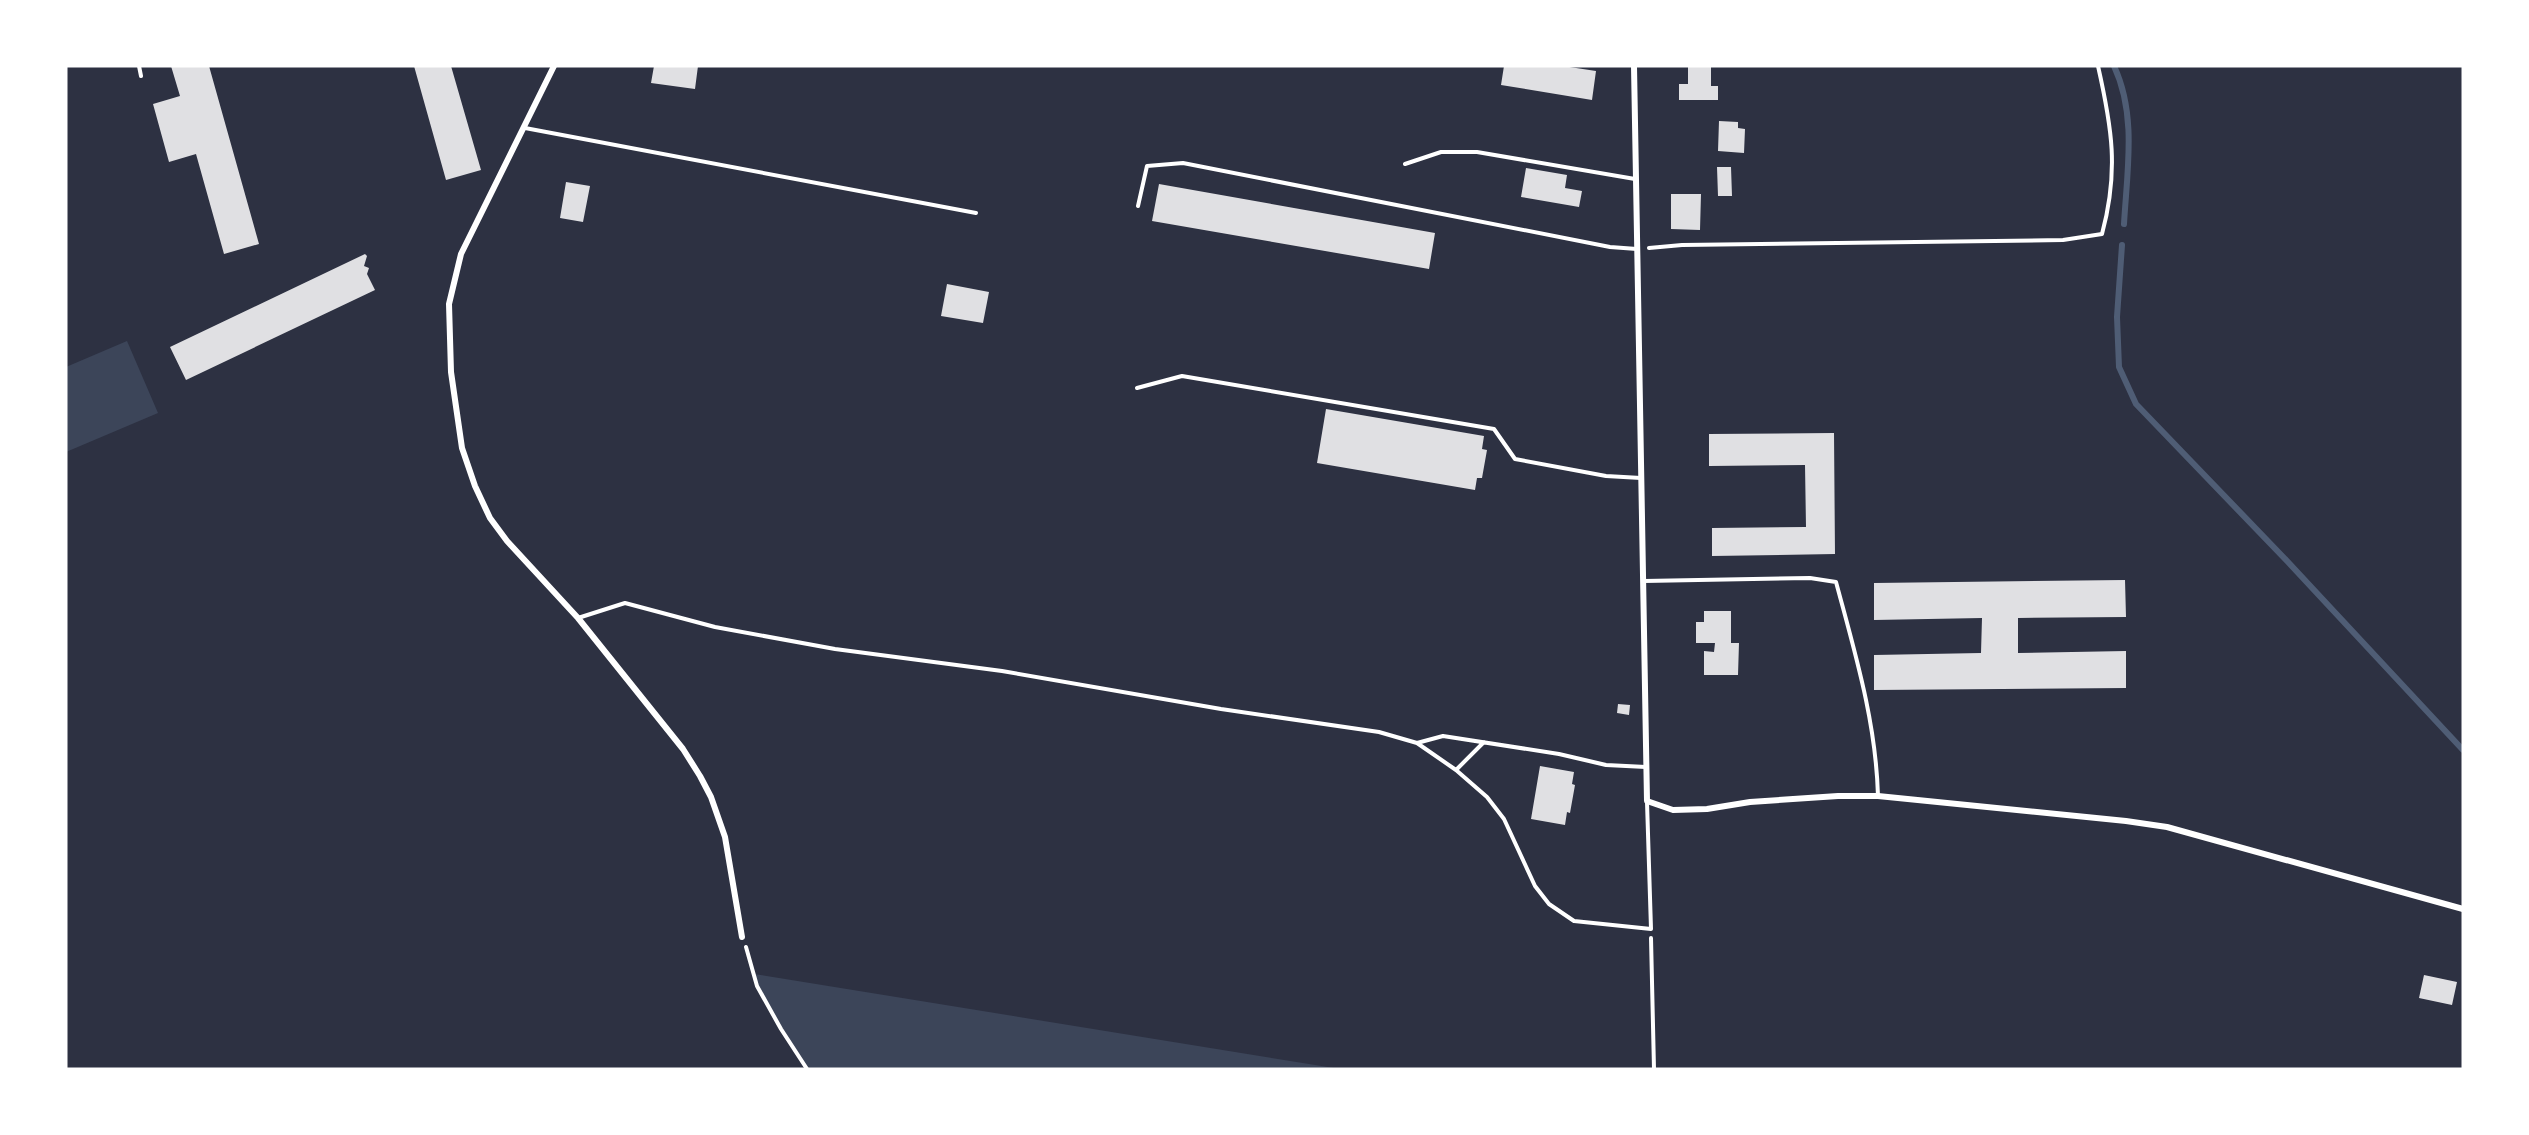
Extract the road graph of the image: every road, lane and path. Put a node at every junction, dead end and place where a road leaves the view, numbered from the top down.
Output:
1 (139, 66) edge
2 (554, 66) edge
3 (1634, 66) edge
4 (2098, 66) edge
5 (141, 76) dead end
6 (525, 128) junction
7 (1405, 164) dead end
8 (1635, 179) junction
9 (1137, 206) dead end
10 (976, 213) dead end
11 (1637, 249) junction
12 (1137, 388) dead end
13 (1642, 478) junction
14 (1644, 581) junction
15 (578, 618) junction
16 (1485, 741) junction
17 (1417, 743) junction
18 (1647, 767) junction
19 (1456, 770) junction
20 (1878, 796) junction
21 (1647, 801) junction
22 (2463, 909) edge
23 (1651, 929) junction
24 (742, 937) joint
25 (807, 1069) edge
26 (1654, 1069) edge

1 - 5 lane
2 - 6 street
3 - 8 street
4 - 11 path
6 - 10 lane
6 - 15 street
7 - 8 lane
8 - 11 street
9 - 11 lane
11 - 13 street
12 - 13 lane
13 - 14 street
14 - 18 street
14 - 20 lane
15 - 17 lane
15 - 24 street
16 - 17 lane
16 - 18 lane
16 - 19 lane
17 - 19 lane
18 - 21 street
19 - 23 lane
20 - 21 street
20 - 22 street
21 - 23 lane
23 - 26 path
24 - 25 path

